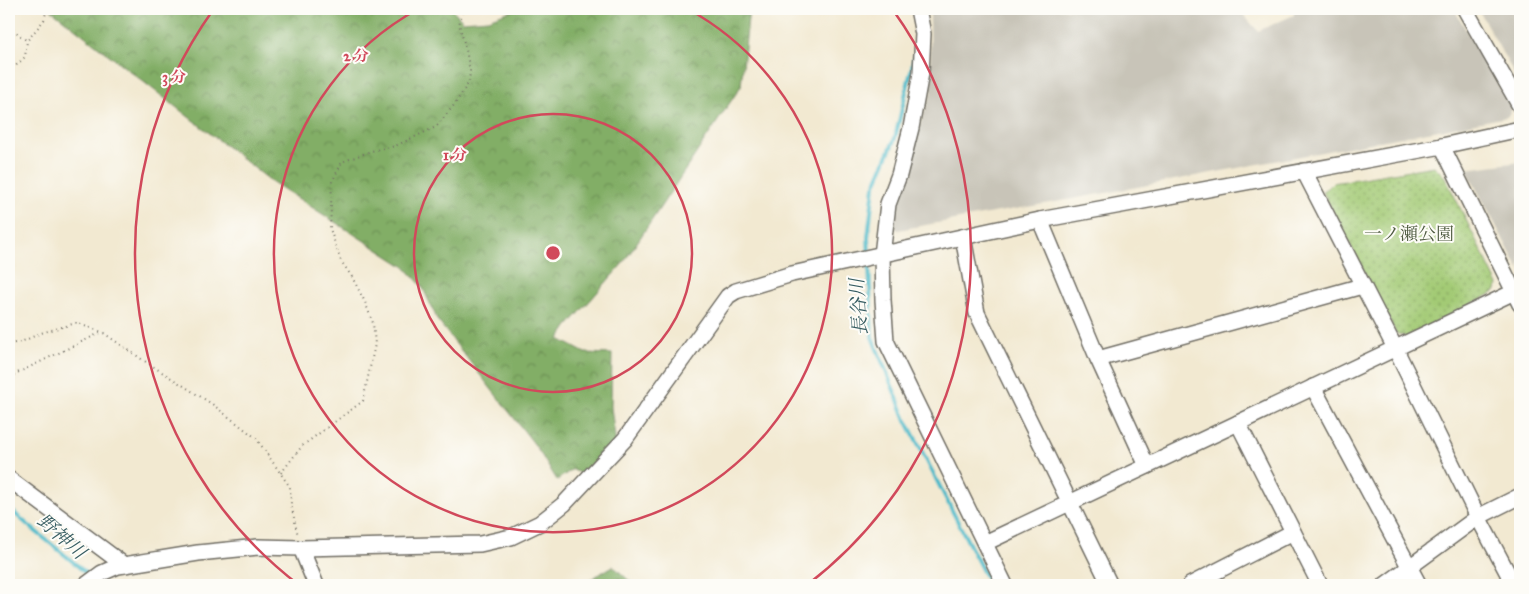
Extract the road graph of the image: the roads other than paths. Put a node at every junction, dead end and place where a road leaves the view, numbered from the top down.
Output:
1 (918, 9) edge
2 (1465, 9) edge
3 (1520, 106) edge
4 (1520, 129) edge
5 (1442, 146) junction
6 (1304, 171) junction
7 (1040, 220) junction
8 (964, 237) junction
9 (882, 255) junction
10 (1362, 286) junction
11 (1517, 298) edge
12 (1395, 348) junction
13 (1098, 359) junction
14 (1313, 387) junction
15 (1238, 423) junction
16 (1147, 466) junction
17 (9, 479) edge
18 (1520, 496) edge
19 (1069, 503) junction
20 (1478, 517) junction
21 (1293, 532) junction
22 (985, 543) junction
23 (301, 548) junction
24 (124, 565) junction
25 (1409, 568) junction
26 (86, 585) edge
27 (316, 585) edge
28 (1005, 585) edge
29 (1110, 585) edge
30 (1190, 585) edge
31 (1320, 585) edge
32 (1385, 585) edge
33 (1419, 585) edge
34 (1514, 585) edge

1 - 9 street
2 - 3 street
4 - 5 street
5 - 6 street
5 - 11 street
6 - 7 street
6 - 10 street
7 - 8 street
7 - 13 street
8 - 9 street
8 - 19 street
9 - 22 street
9 - 23 street
10 - 12 street
10 - 13 street
11 - 12 street
12 - 14 street
12 - 20 street
13 - 16 street
14 - 15 street
14 - 25 street
15 - 16 street
15 - 21 street
16 - 19 street
17 - 24 street
18 - 20 street
19 - 22 street
19 - 29 street
20 - 25 street
20 - 34 street
21 - 30 street
21 - 31 street
22 - 28 street
23 - 24 street
23 - 27 street
24 - 26 street
25 - 32 street
25 - 33 street

